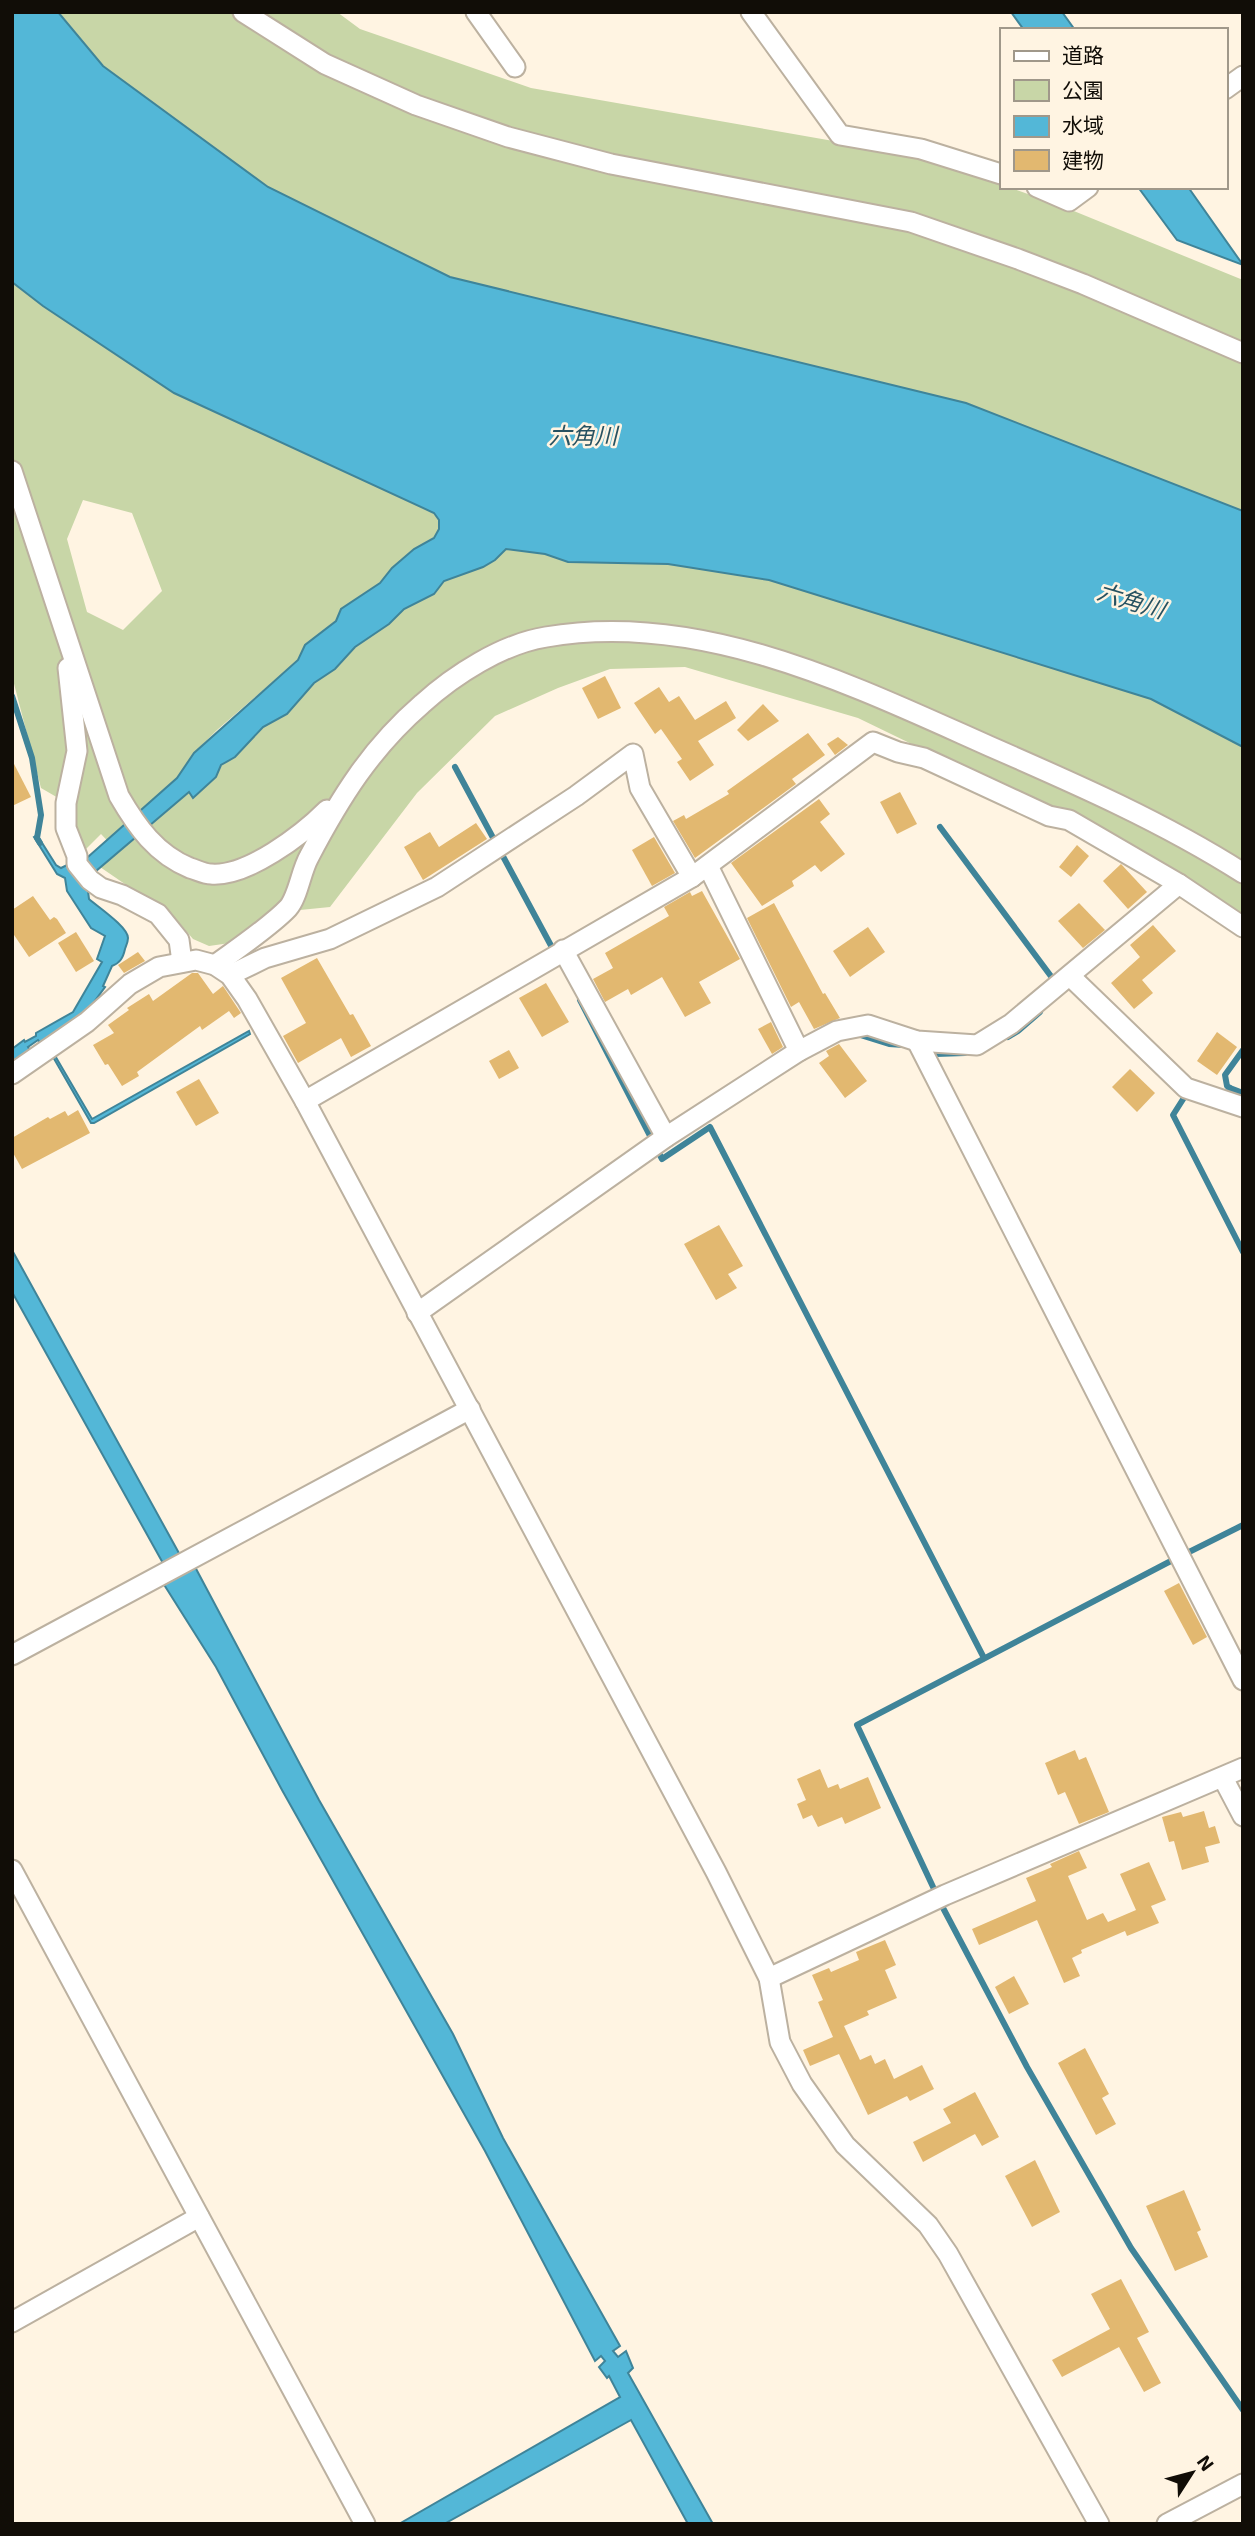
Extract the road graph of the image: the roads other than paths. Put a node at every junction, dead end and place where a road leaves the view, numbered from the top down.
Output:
1 (243, 12) edge
2 (476, 12) edge
3 (751, 12) edge
4 (515, 67) dead end
5 (1243, 76) edge
6 (1227, 88) edge
7 (1000, 174) edge
8 (1042, 189) edge
9 (1085, 189) edge
10 (1243, 353) edge
11 (12, 471) edge
12 (64, 632) junction
13 (341, 798) junction
14 (700, 872) junction
15 (1243, 873) edge
16 (1180, 884) junction
17 (1243, 927) edge
18 (558, 953) junction
19 (182, 962) junction
20 (223, 970) junction
21 (1060, 982) junction
22 (920, 1048) junction
23 (799, 1051) junction
24 (12, 1074) edge
25 (305, 1101) junction
26 (1232, 1103) edge
27 (659, 1142) junction
28 (417, 1313) junction
29 (470, 1409) junction
30 (12, 1655) edge
31 (1243, 1679) edge
32 (1243, 1768) edge
33 (1223, 1778) junction
34 (1243, 1816) edge
35 (12, 1870) edge
36 (769, 1978) junction
37 (200, 2217) junction
38 (12, 2322) edge
39 (1243, 2484) edge
40 (365, 2524) edge
41 (1099, 2524) edge
42 (1167, 2524) edge

1 - 10 street
2 - 4 street
3 - 7 street
5 - 6 street
8 - 9 street
11 - 12 street
12 - 13 street
12 - 19 street
13 - 15 street
13 - 20 street
14 - 16 street
14 - 18 street
14 - 20 street
14 - 23 street
16 - 17 street
16 - 21 street
18 - 25 street
18 - 27 street
19 - 20 street
19 - 24 street
20 - 25 street
21 - 22 street
21 - 26 street
22 - 23 street
22 - 31 street
23 - 27 street
25 - 28 street
27 - 28 street
28 - 29 street
29 - 30 street
29 - 36 street
32 - 33 street
33 - 34 street
33 - 36 street
35 - 37 street
36 - 41 street
37 - 38 street
37 - 40 street
39 - 42 street

